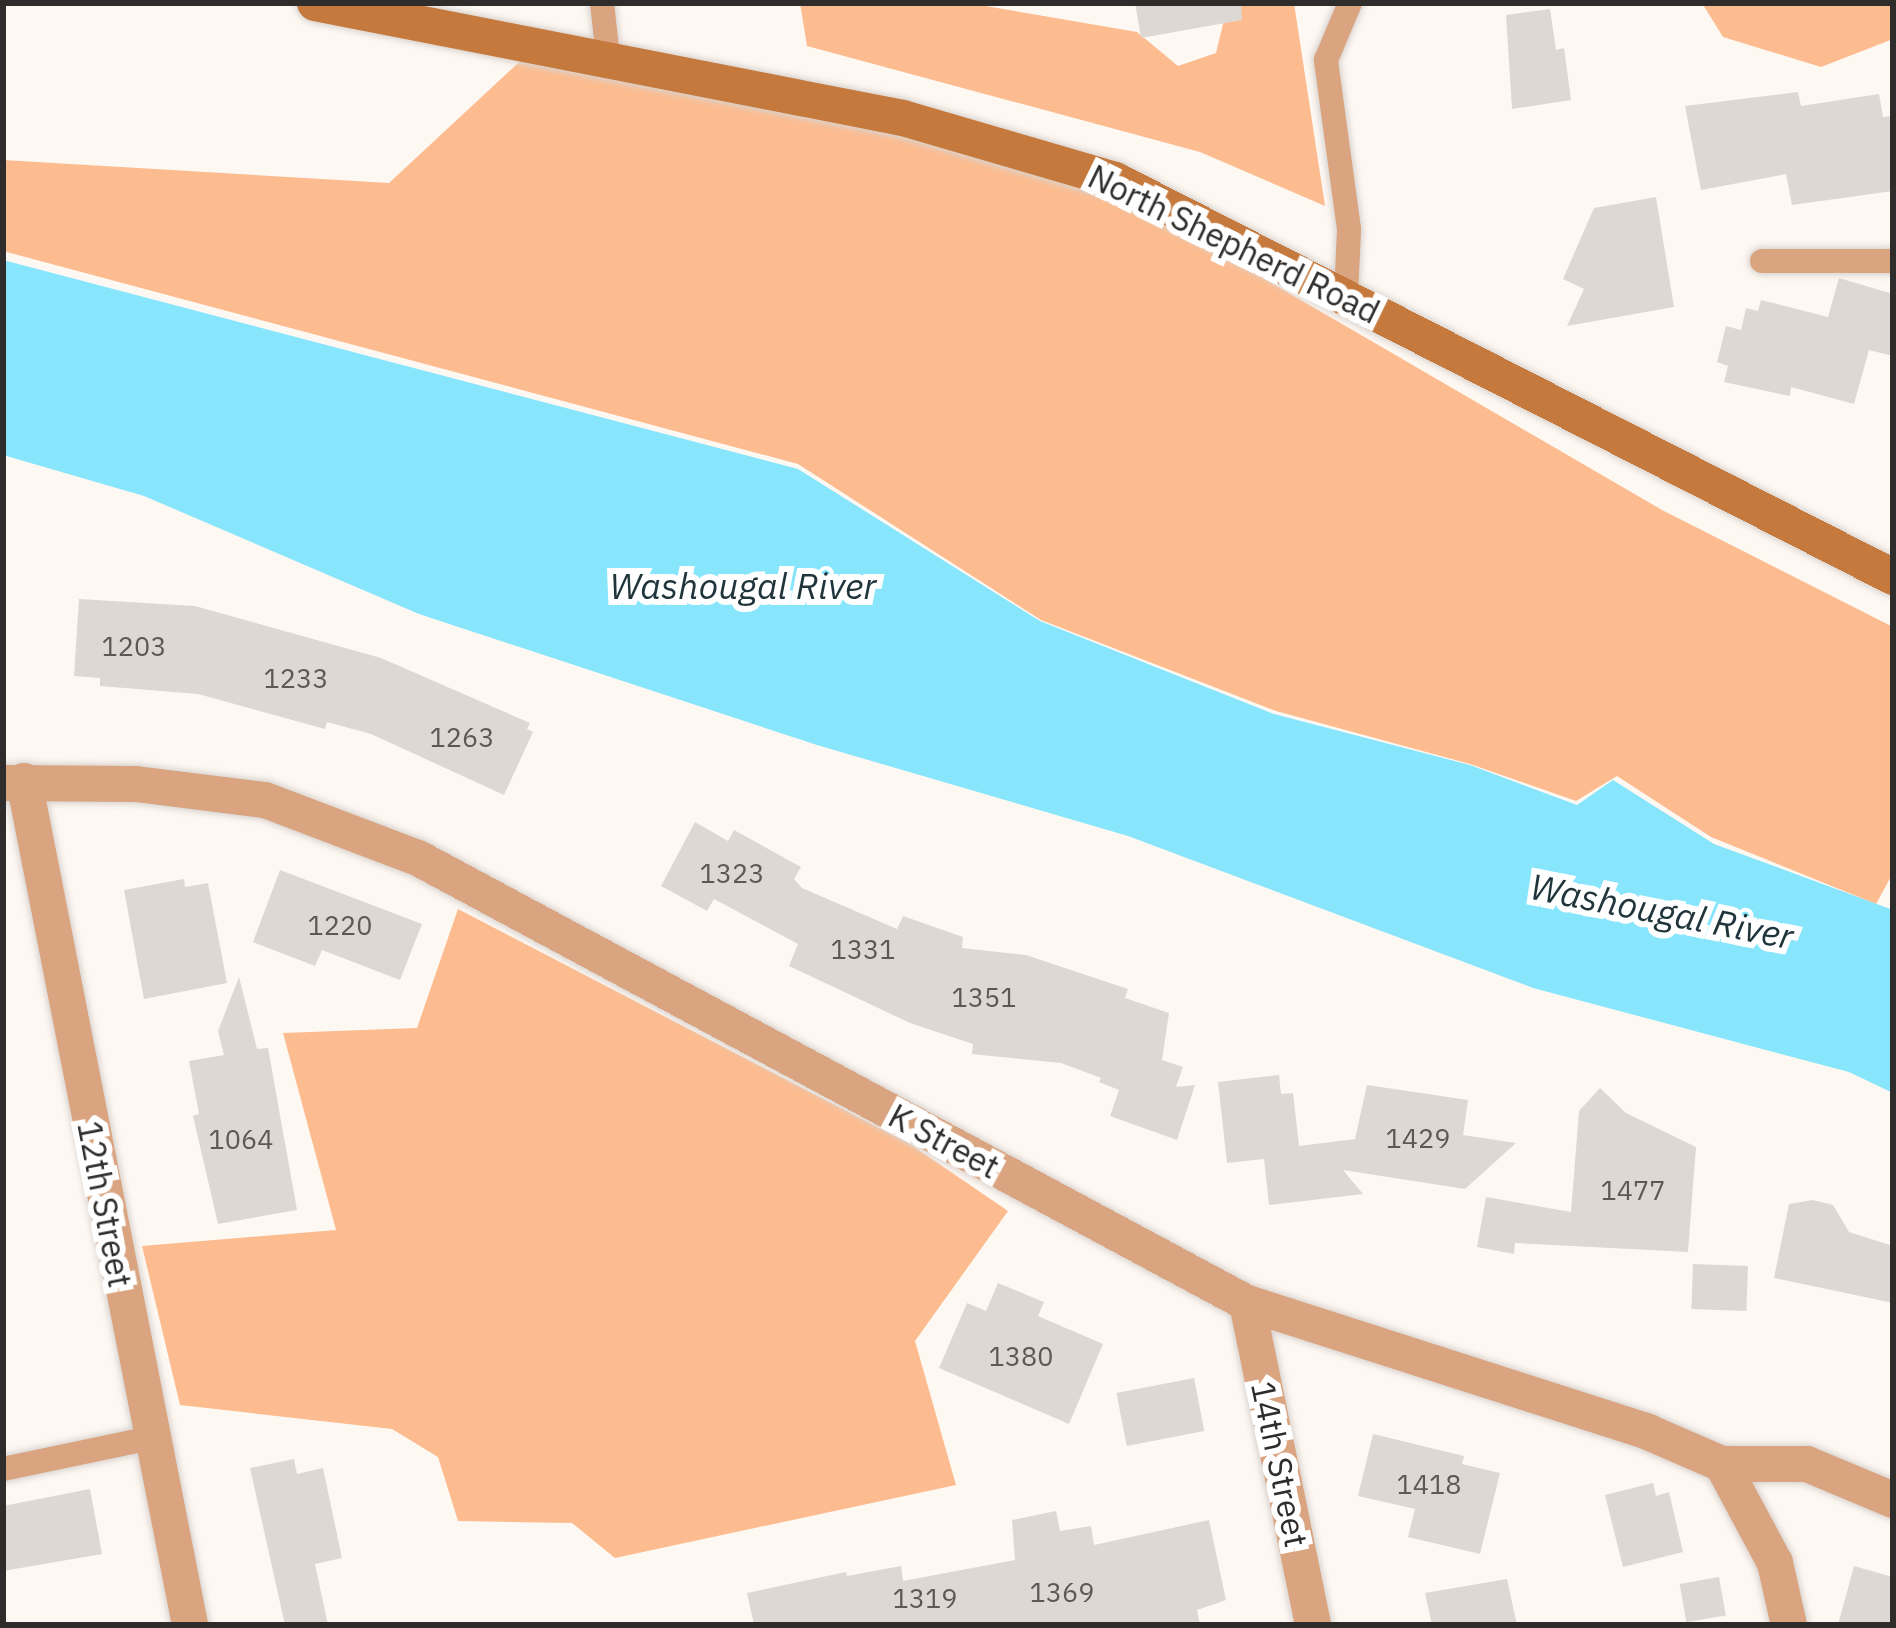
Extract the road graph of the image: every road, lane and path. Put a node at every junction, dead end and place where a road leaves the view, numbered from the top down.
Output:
1 (315, 3) edge
2 (602, 3) edge
3 (1349, 3) edge
4 (608, 57) junction
5 (1762, 261) dead end
6 (1893, 261) edge
7 (1346, 296) junction
8 (1893, 577) edge
9 (14, 782) edge
10 (1247, 1303) junction
11 (151, 1438) junction
12 (1722, 1464) junction
13 (3, 1469) edge
14 (1893, 1500) edge
15 (190, 1625) edge
16 (1313, 1625) edge
17 (1789, 1625) edge

1 - 4 street, North Shepherd Road
2 - 4 lane
3 - 7 lane
4 - 7 street, North Shepherd Road
5 - 6 lane
7 - 8 street, North Shepherd Road
9 - 10 street, K Street
9 - 11 street, 12th Street
10 - 12 street, K Street
10 - 16 street, 14th Street
11 - 13 lane
11 - 15 street, 12th Street
12 - 14 street, K Street
12 - 17 street

